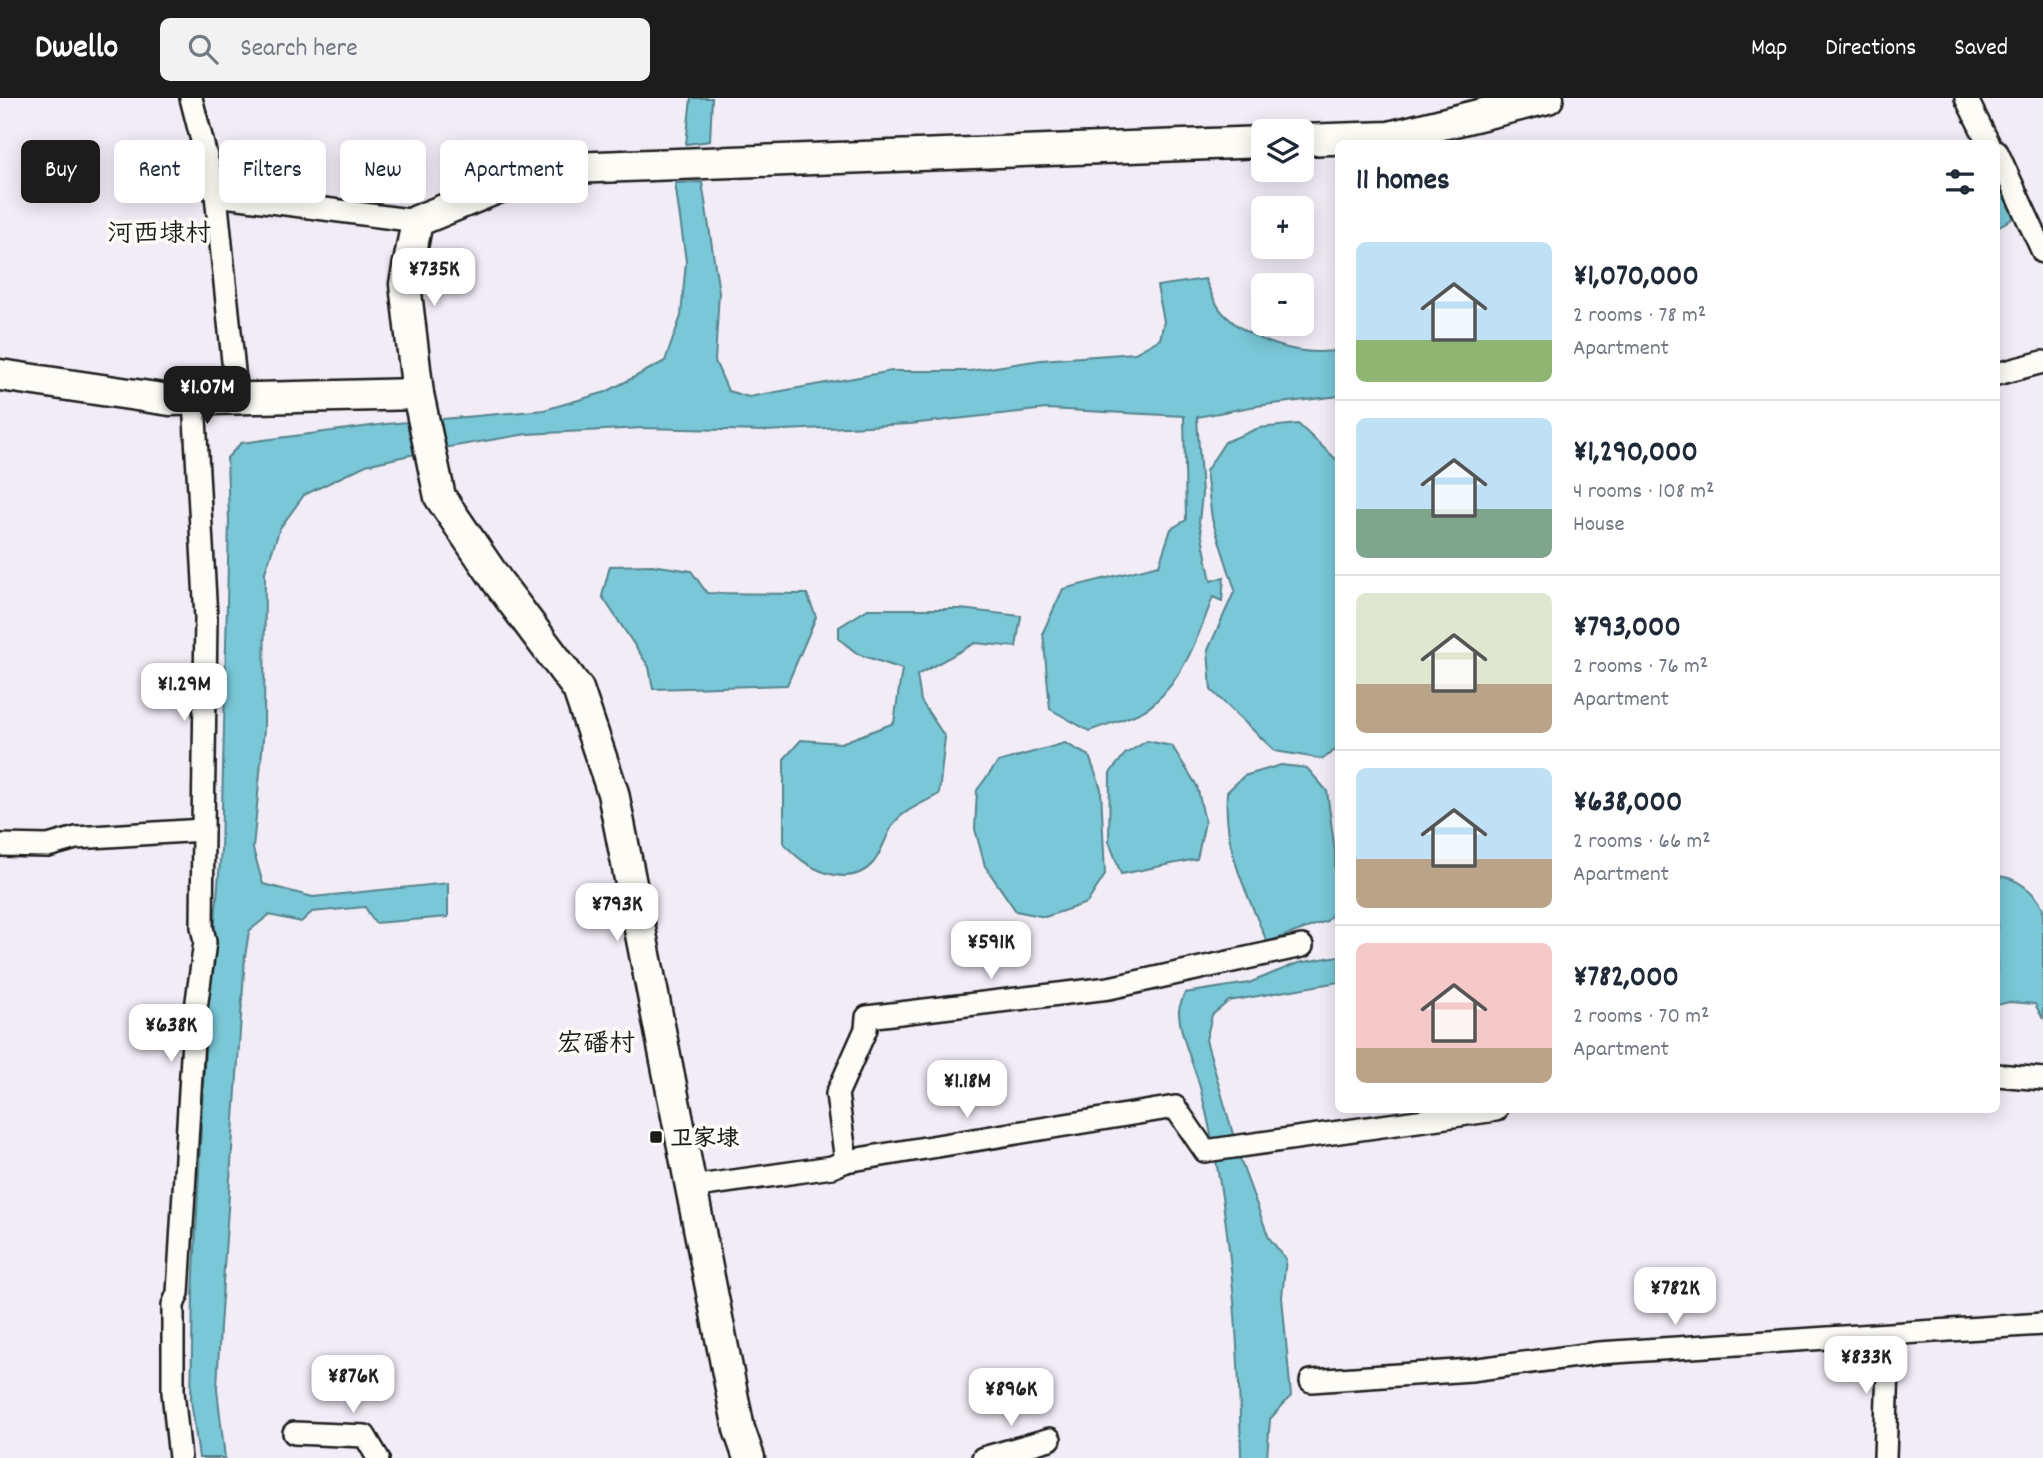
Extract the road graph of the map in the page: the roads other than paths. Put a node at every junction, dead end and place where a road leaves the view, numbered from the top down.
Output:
1 (191, 98) edge
2 (1548, 98) edge
3 (1966, 98) edge
4 (1314, 140) edge
5 (1987, 140) edge
6 (1251, 142) edge
7 (2000, 159) edge
8 (216, 195) junction
9 (416, 221) junction
10 (2043, 252) edge
11 (2043, 362) edge
12 (2000, 373) edge
13 (0, 375) edge
14 (194, 400) junction
15 (237, 400) junction
16 (420, 403) junction
17 (203, 830) junction
18 (0, 845) edge
19 (1302, 946) dead end
20 (2000, 1075) edge
21 (2043, 1080) edge
22 (1475, 1113) edge
23 (846, 1161) junction
24 (691, 1187) junction
25 (2043, 1324) edge
26 (1889, 1335) junction
27 (1311, 1381) dead end
28 (294, 1433) dead end
29 (1050, 1439) dead end
30 (180, 1458) edge
31 (378, 1458) edge
32 (749, 1458) edge
33 (983, 1458) edge
34 (1885, 1458) edge

1 - 8 street
2 - 4 street
3 - 5 street
6 - 9 street
7 - 10 street
8 - 9 street
8 - 15 street
9 - 16 street
11 - 12 street
13 - 14 street
14 - 15 street
14 - 17 street
15 - 16 street
16 - 24 street
17 - 18 street
17 - 30 street
19 - 23 street
20 - 21 street
22 - 23 street
23 - 24 street
24 - 32 street
25 - 26 street
26 - 27 street
26 - 34 street
28 - 31 street
29 - 33 street

